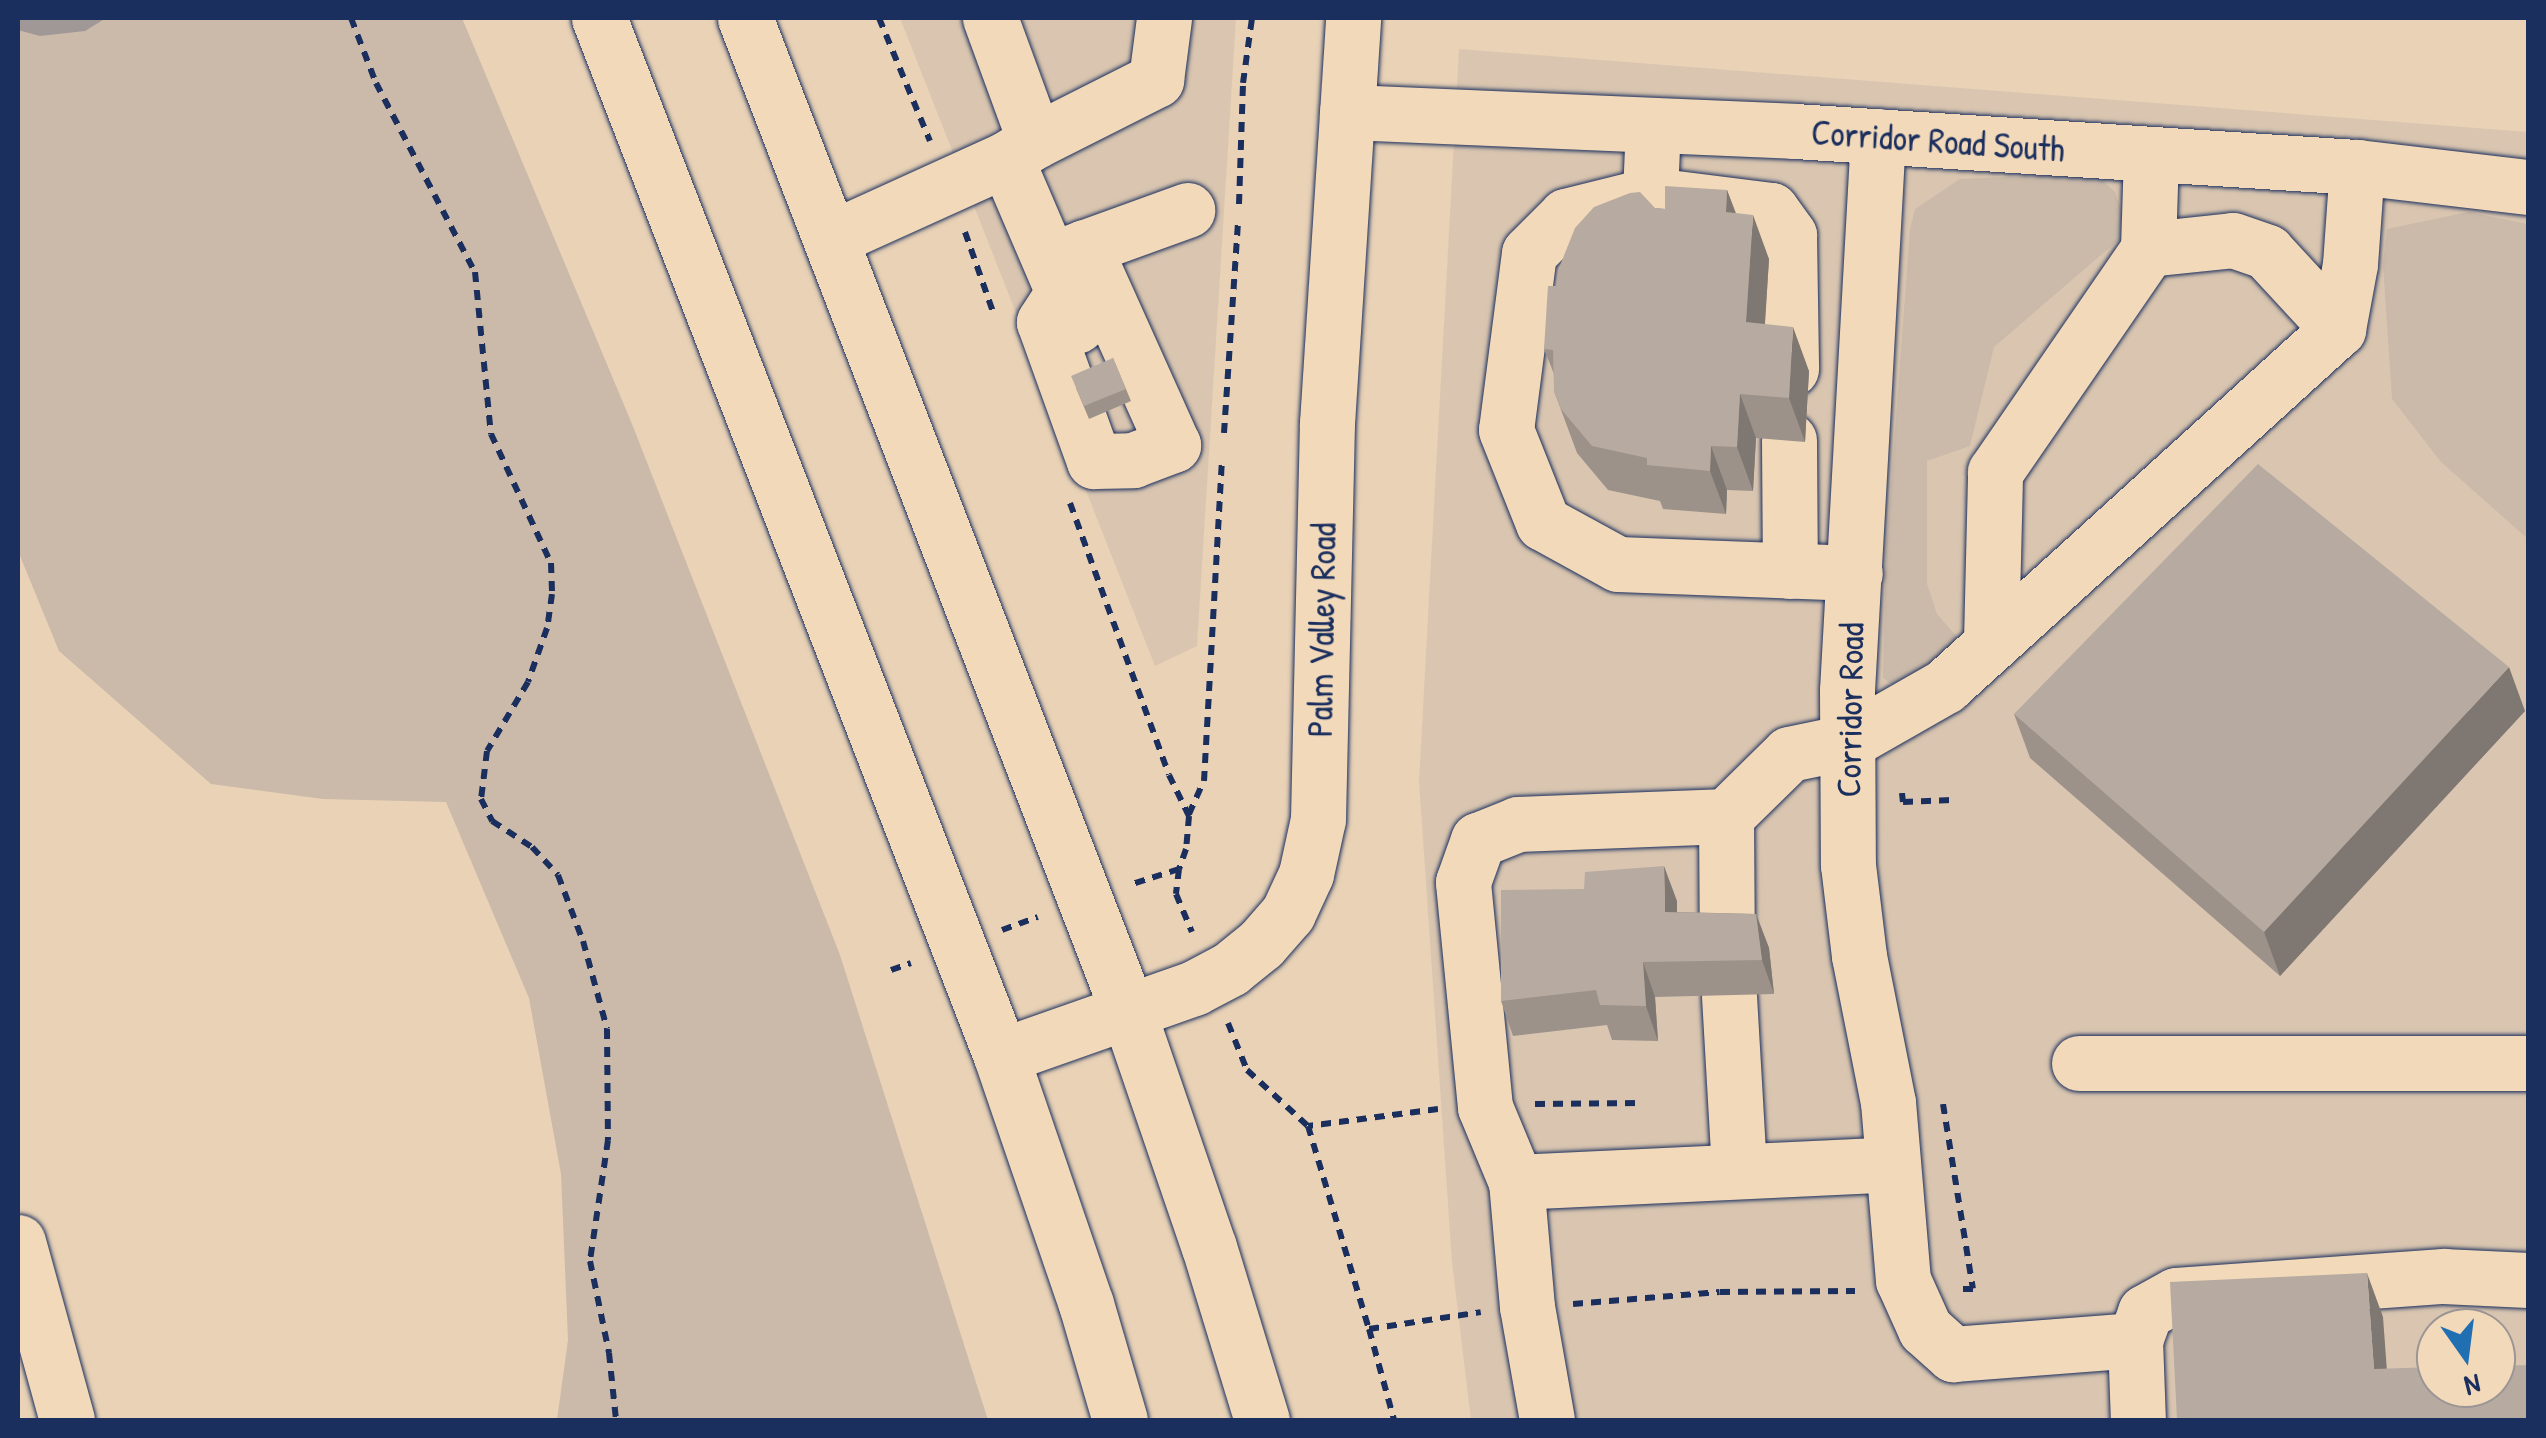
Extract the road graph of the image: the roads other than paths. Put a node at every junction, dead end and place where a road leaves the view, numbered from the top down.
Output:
1 (599, 18) edge
2 (745, 18) edge
3 (990, 18) edge
4 (1164, 18) edge
5 (1354, 18) edge
6 (1347, 112) junction
7 (1653, 124) junction
8 (1878, 136) junction
9 (1020, 150) junction
10 (2151, 156) junction
11 (2358, 168) junction
12 (2528, 187) edge
13 (1650, 195) junction
14 (1187, 210) dead end
15 (832, 238) junction
16 (2148, 249) junction
17 (1066, 266) junction
18 (2338, 329) junction
19 (1791, 369) edge
20 (1790, 440) edge
21 (1134, 460) junction
22 (1790, 571) junction
23 (1855, 573) junction
24 (2026, 612) junction
25 (1847, 742) junction
26 (1726, 816) junction
27 (1128, 1011) junction
28 (1001, 1056) junction
29 (2079, 1063) dead end
30 (2528, 1063) edge
31 (1893, 1164) junction
32 (1739, 1171) junction
33 (1516, 1182) junction
34 (18, 1242) edge
35 (2528, 1280) edge
36 (2136, 1340) junction
37 (67, 1420) edge
38 (1120, 1420) edge
39 (1262, 1420) edge
40 (1547, 1420) edge
41 (2138, 1420) edge

1 - 28 main road
2 - 15 main road
3 - 9 main road
4 - 9 main road
5 - 6 main road, Palm Valley Road
6 - 7 main road, Corridor Road South
6 - 27 main road, Palm Valley Road
7 - 8 main road, Corridor Road South
7 - 13 main road
8 - 10 main road, Corridor Road South
8 - 23 main road, Corridor Road
9 - 15 main road
9 - 17 main road
10 - 11 main road, Corridor Road South
10 - 16 main road
11 - 12 main road, Corridor Road South
11 - 18 main road
13 - 19 main road
13 - 22 main road
14 - 17 main road
15 - 27 main road
16 - 18 main road
16 - 24 main road
17 - 21 main road
17 - 21 main road
17 - 21 main road
18 - 24 main road
20 - 22 main road
22 - 23 main road
23 - 25 main road, Corridor Road
24 - 25 main road
25 - 26 main road
25 - 31 main road, Corridor Road
26 - 32 main road
26 - 33 main road
27 - 28 main road, Palm Valley Road
27 - 39 main road
28 - 38 main road
29 - 30 main road
31 - 32 main road
31 - 36 main road, Corridor Road
32 - 33 main road
33 - 40 main road
34 - 37 main road
35 - 36 main road
36 - 41 main road

